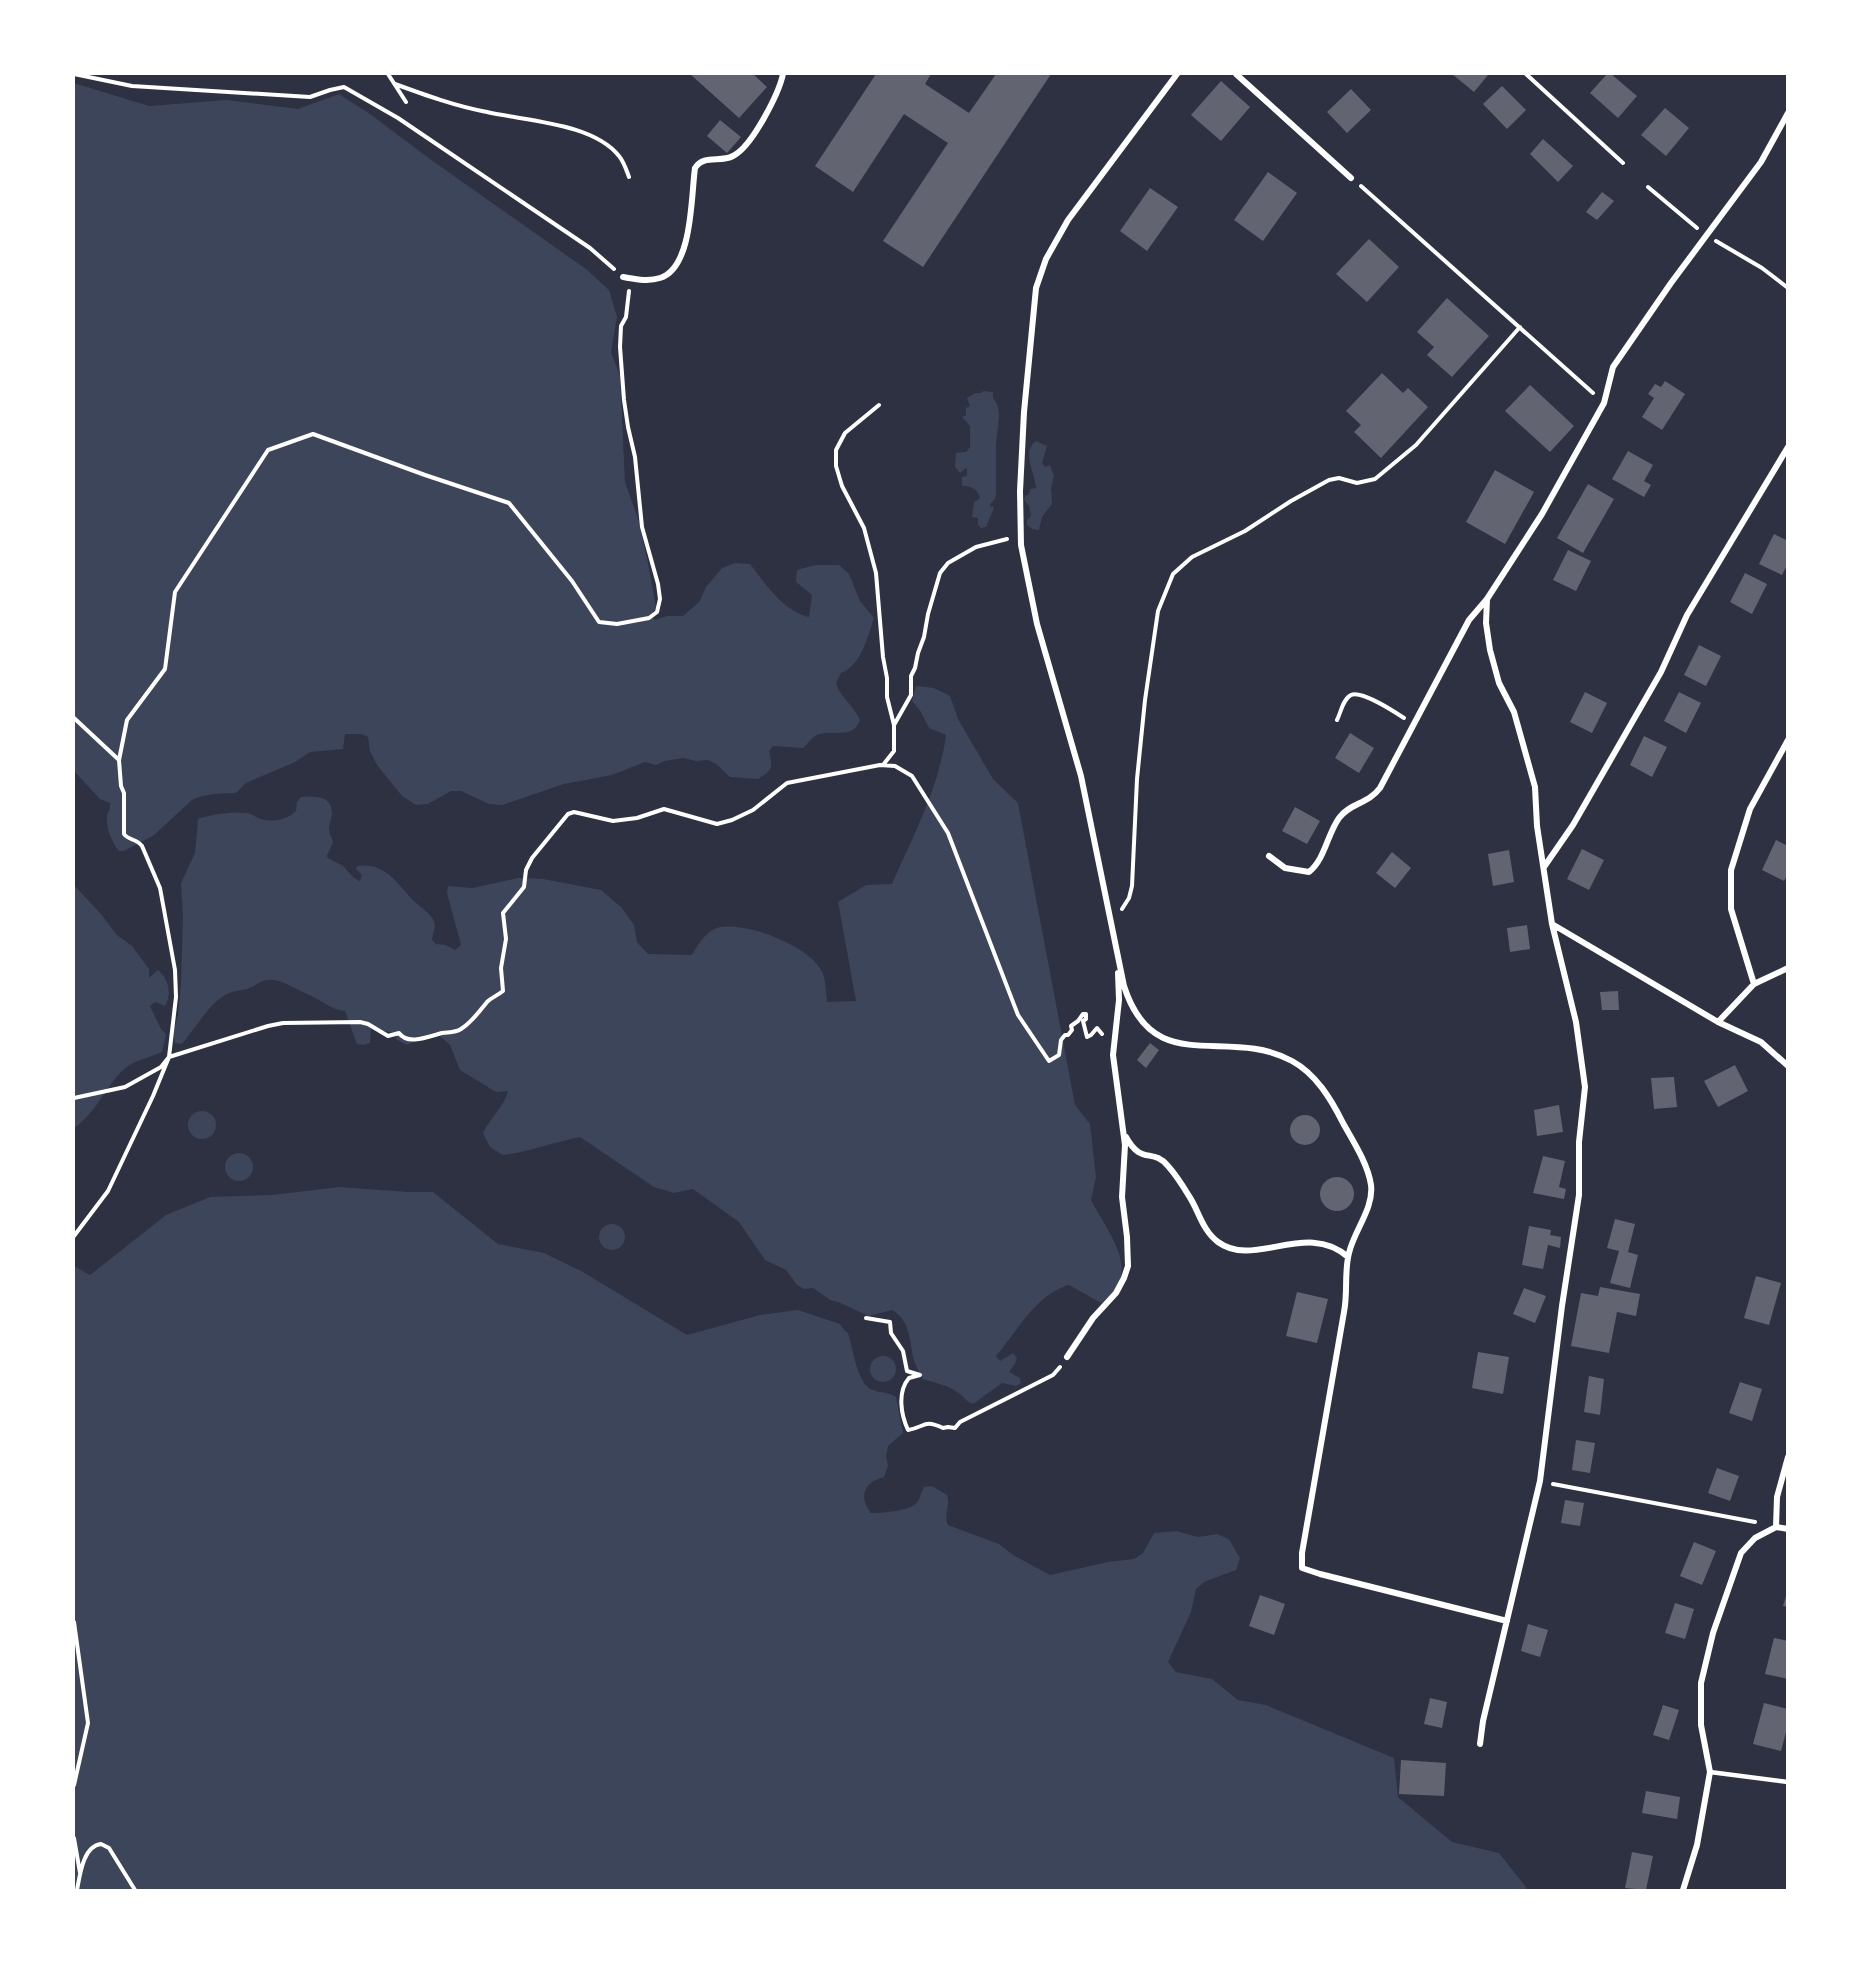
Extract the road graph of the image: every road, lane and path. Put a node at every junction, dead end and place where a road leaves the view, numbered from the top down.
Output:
1 (74, 74) edge
2 (388, 74) edge
3 (783, 74) edge
4 (1176, 74) edge
5 (1236, 74) edge
6 (1526, 74) edge
7 (395, 84) dead end
8 (406, 102) dead end
9 (1788, 113) edge
10 (1623, 163) dead end
11 (629, 177) dead end
12 (1351, 178) joint
13 (1648, 187) dead end
14 (1707, 236) junction
15 (623, 277) junction
16 (1788, 288) edge
17 (1520, 327) junction
18 (1604, 403) junction
19 (879, 405) dead end
20 (1788, 447) edge
21 (1011, 538) dead end
22 (1487, 599) junction
23 (74, 718) edge
24 (1337, 720) dead end
25 (1415, 724) junction
26 (894, 725) junction
27 (1788, 740) edge
28 (119, 760) junction
29 (882, 765) junction
30 (1269, 856) dead end
31 (1544, 867) junction
32 (1110, 919) junction
33 (1552, 924) junction
34 (1117, 951) junction
35 (1788, 968) edge
36 (1754, 984) junction
37 (1718, 1022) junction
38 (1107, 1032) dead end
39 (169, 1058) junction
40 (1788, 1066) edge
41 (74, 1098) edge
42 (1124, 1134) junction
43 (74, 1236) edge
44 (1348, 1257) junction
45 (866, 1318) dead end
46 (1067, 1357) joint
47 (1788, 1457) edge
48 (1540, 1481) junction
49 (1776, 1527) junction
50 (1788, 1529) edge
51 (1507, 1621) junction
52 (74, 1622) edge
53 (1480, 1744) dead end
54 (1710, 1772) junction
55 (1788, 1782) edge
56 (74, 1785) edge
57 (74, 1838) edge
58 (80, 1873) junction
59 (77, 1890) edge
60 (135, 1890) edge
61 (1683, 1890) edge

1 - 15 path
2 - 8 path
3 - 15 street
4 - 32 street
5 - 12 street
6 - 10 path
7 - 11 path
9 - 14 street
12 - 17 path
13 - 14 path
14 - 16 path
14 - 18 street
15 - 28 path
17 - 18 path
17 - 32 path
18 - 22 street
19 - 26 path
20 - 31 street
21 - 26 path
22 - 25 street
22 - 31 street
23 - 28 path
24 - 25 path
25 - 30 street
26 - 29 path
27 - 36 street
28 - 39 path
29 - 38 path
29 - 39 path
31 - 33 street
32 - 34 street
33 - 37 street
33 - 48 street
34 - 42 street
34 - 44 street
35 - 36 street
36 - 37 street
37 - 40 street
39 - 41 path
39 - 43 path
42 - 44 street
42 - 46 street
44 - 51 street
45 - 46 path
47 - 49 street
48 - 49 path
48 - 51 street
49 - 50 street
49 - 54 street
51 - 53 street
52 - 56 path
54 - 55 lane
54 - 61 street
57 - 58 path
58 - 59 path
58 - 60 path

